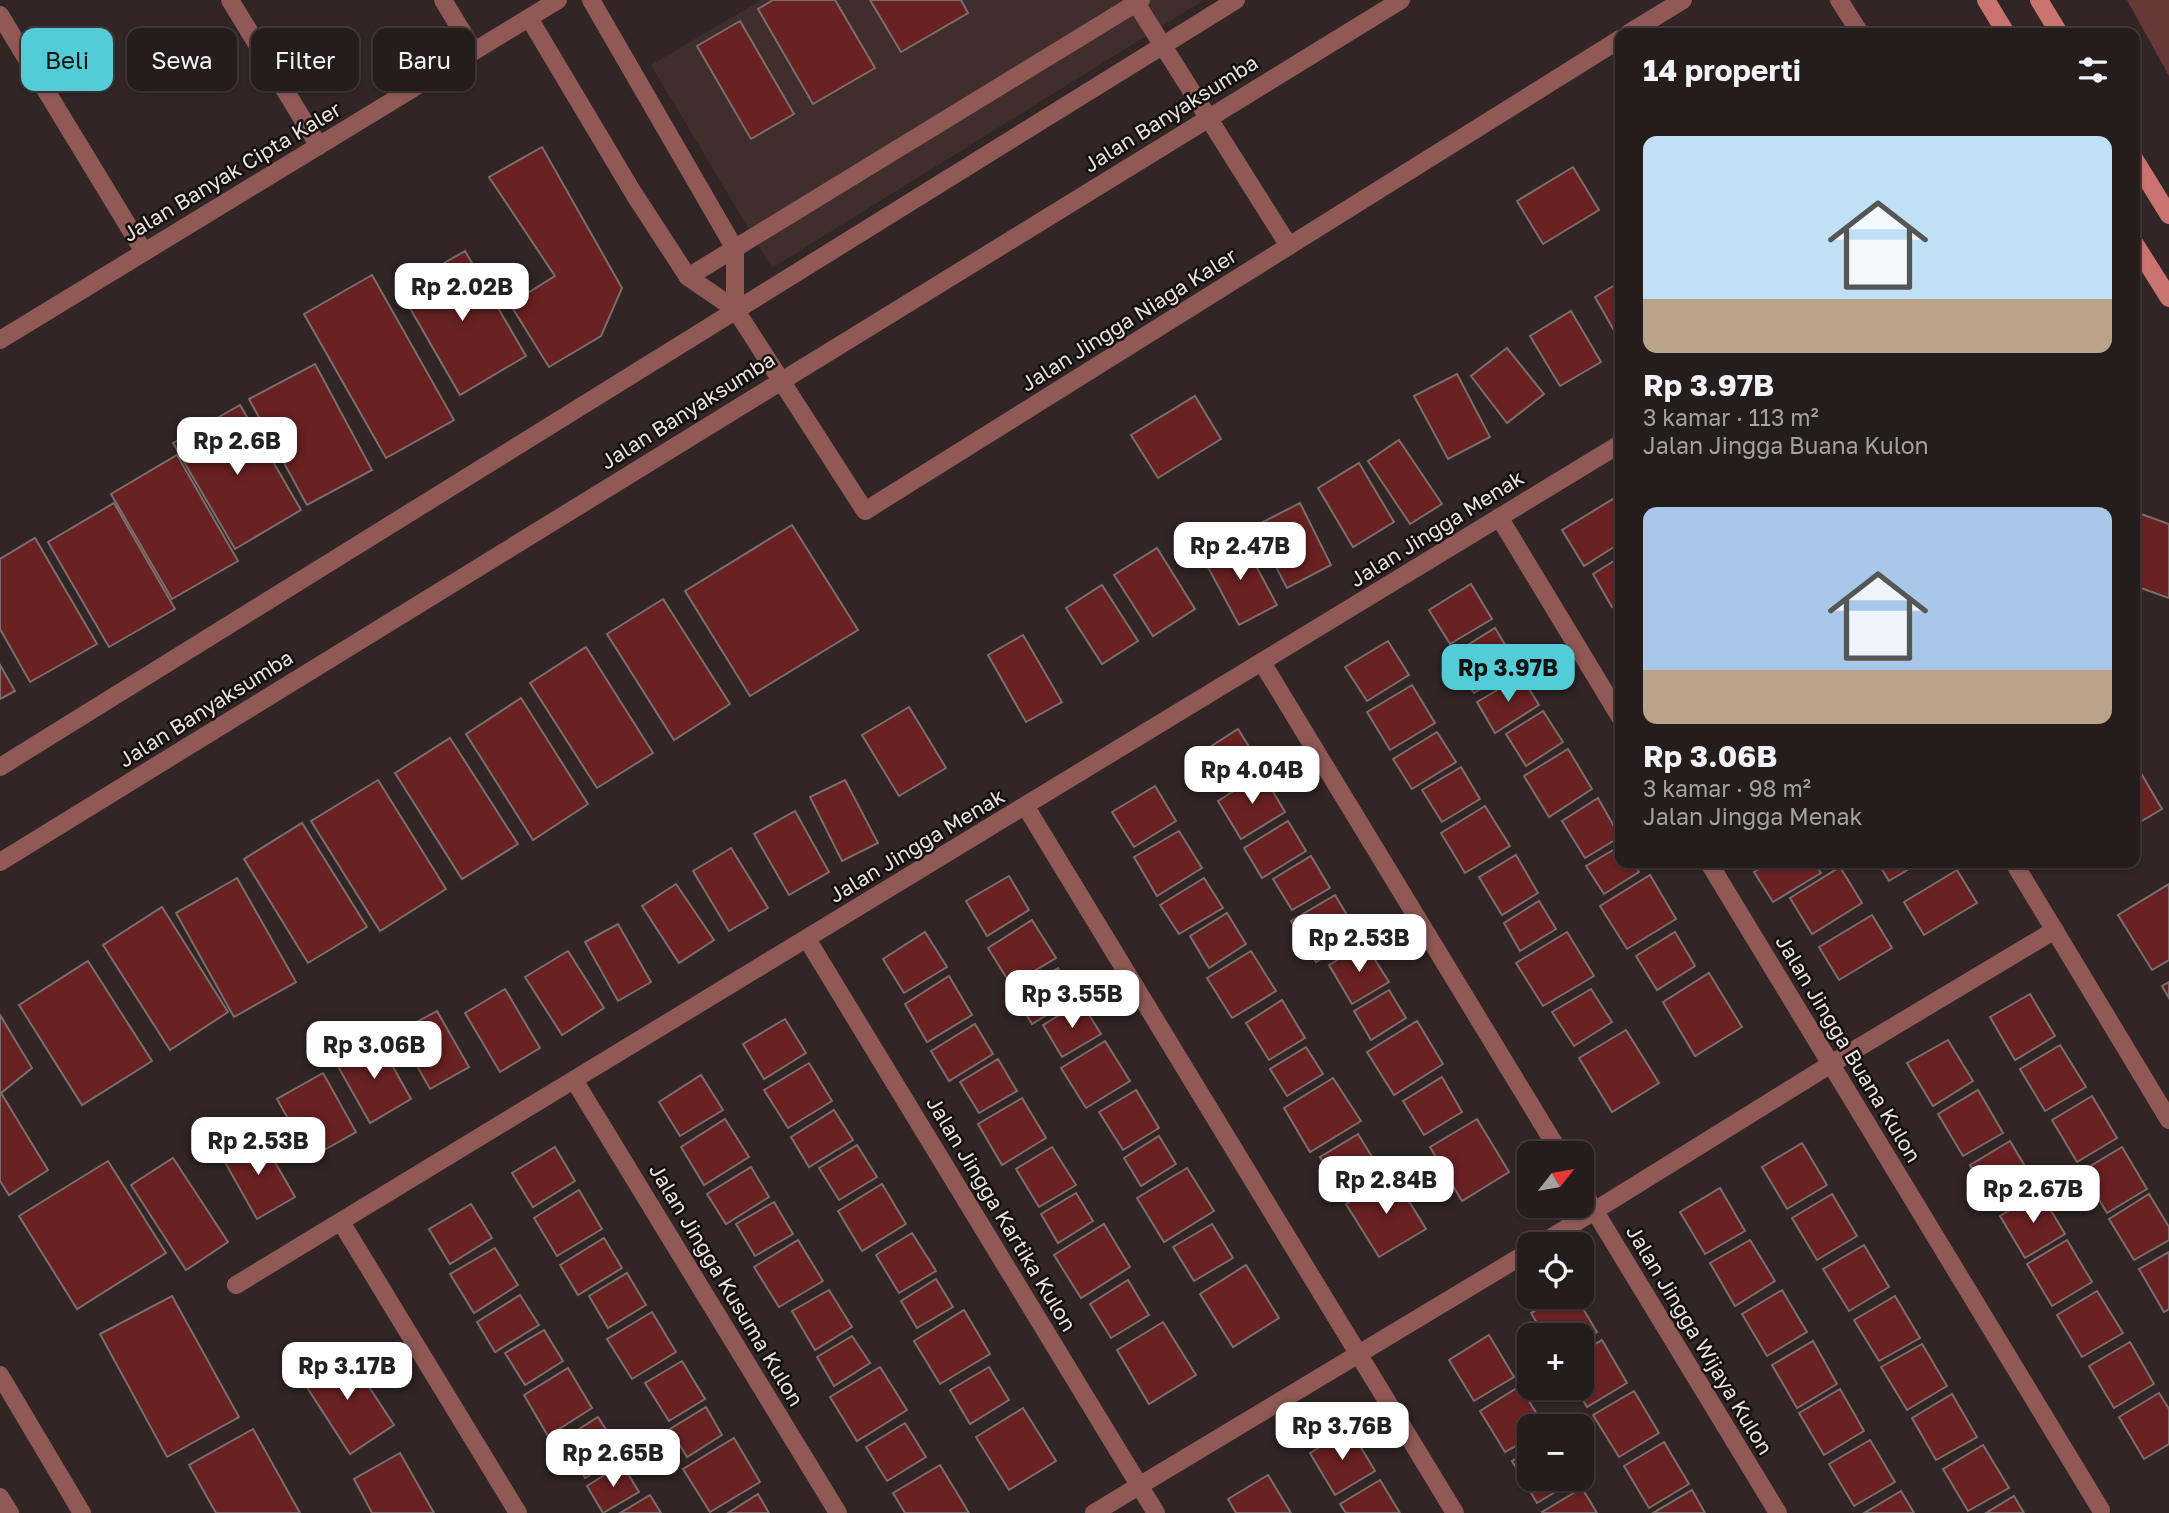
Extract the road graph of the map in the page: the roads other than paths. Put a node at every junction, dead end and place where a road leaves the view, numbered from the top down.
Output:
1 (230, 0) edge
2 (443, 0) edge
3 (558, 0) edge
4 (591, 0) edge
5 (1236, 0) edge
6 (1401, 0) edge
7 (1682, 0) edge
8 (1839, 0) edge
9 (1986, 0) edge
10 (2039, 0) edge
11 (1138, 1) edge
12 (0, 15) edge
13 (529, 18) junction
14 (460, 28) edge
15 (1637, 28) edge
16 (1857, 28) edge
17 (2003, 28) edge
18 (2056, 28) edge
19 (1615, 42) edge
20 (1163, 45) junction
21 (475, 50) edge
22 (408, 91) edge
23 (1209, 118) junction
24 (318, 146) junction
25 (2140, 168) edge
26 (2169, 215) edge
27 (1289, 246) junction
28 (735, 249) junction
29 (144, 252) junction
30 (2140, 252) edge
31 (688, 277) junction
32 (2169, 298) edge
33 (735, 309) junction
34 (0, 340) edge
35 (781, 381) junction
36 (1615, 447) edge
37 (1499, 517) junction
38 (1263, 664) junction
39 (1615, 710) edge
40 (0, 767) edge
41 (1026, 807) junction
42 (0, 862) edge
43 (1712, 868) edge
44 (2017, 868) edge
45 (2054, 930) junction
46 (807, 939) junction
47 (1831, 1064) junction
48 (574, 1080) junction
49 (2169, 1120) edge
50 (1553, 1141) edge
51 (1595, 1212) junction
52 (341, 1222) junction
53 (1561, 1232) edge
54 (1517, 1259) edge
55 (236, 1285) dead end
56 (1358, 1353) junction
57 (0, 1374) edge
58 (1140, 1486) junction
59 (0, 1497) edge
60 (2101, 1510) dead end
61 (10, 1513) edge
62 (82, 1513) edge
63 (518, 1513) edge
64 (838, 1513) edge
65 (1094, 1513) edge
66 (1156, 1513) edge
67 (1455, 1513) edge
68 (1778, 1513) edge

1 - 24 street
2 - 14 street
3 - 13 street, Jalan Banyak Cipta Kaler
4 - 28 street
5 - 20 street
6 - 23 street, Jalan Banyaksumba
7 - 15 street
8 - 16 street
9 - 17 street
10 - 18 street
11 - 20 street
11 - 28 street
12 - 29 street
13 - 21 street, Jalan Banyak Cipta Kaler
13 - 31 street
19 - 27 street, Jalan Jingga Niaga Kaler
20 - 23 street
20 - 33 street
22 - 24 street, Jalan Banyak Cipta Kaler
23 - 27 street
23 - 35 street, Jalan Banyaksumba
24 - 29 street, Jalan Banyak Cipta Kaler
25 - 26 street
27 - 35 street, Jalan Jingga Niaga Kaler
28 - 31 street
28 - 33 street
29 - 34 street, Jalan Banyak Cipta Kaler
30 - 32 street
31 - 33 street
33 - 35 street, Jalan Jingga Niaga Kaler
33 - 40 street
35 - 42 street, Jalan Banyaksumba
36 - 37 street, Jalan Jingga Menak
37 - 38 street, Jalan Jingga Menak
37 - 39 street
38 - 41 street, Jalan Jingga Menak
38 - 50 street
41 - 46 street, Jalan Jingga Menak
41 - 56 street
43 - 47 street, Jalan Jingga Buana Kulon
44 - 45 street
45 - 47 street
45 - 49 street
46 - 48 street, Jalan Jingga Menak
46 - 58 street, Jalan Jingga Kartika Kulon
47 - 51 street
47 - 60 street, Jalan Jingga Buana Kulon
48 - 52 street, Jalan Jingga Menak
48 - 64 street, Jalan Jingga Kusuma Kulon
51 - 53 street
51 - 68 street, Jalan Jingga Wijaya Kulon
52 - 55 street, Jalan Jingga Menak
52 - 63 street
54 - 56 street
56 - 58 street
56 - 67 street
57 - 62 street
58 - 65 street
58 - 66 street, Jalan Jingga Kartika Kulon
59 - 61 street

